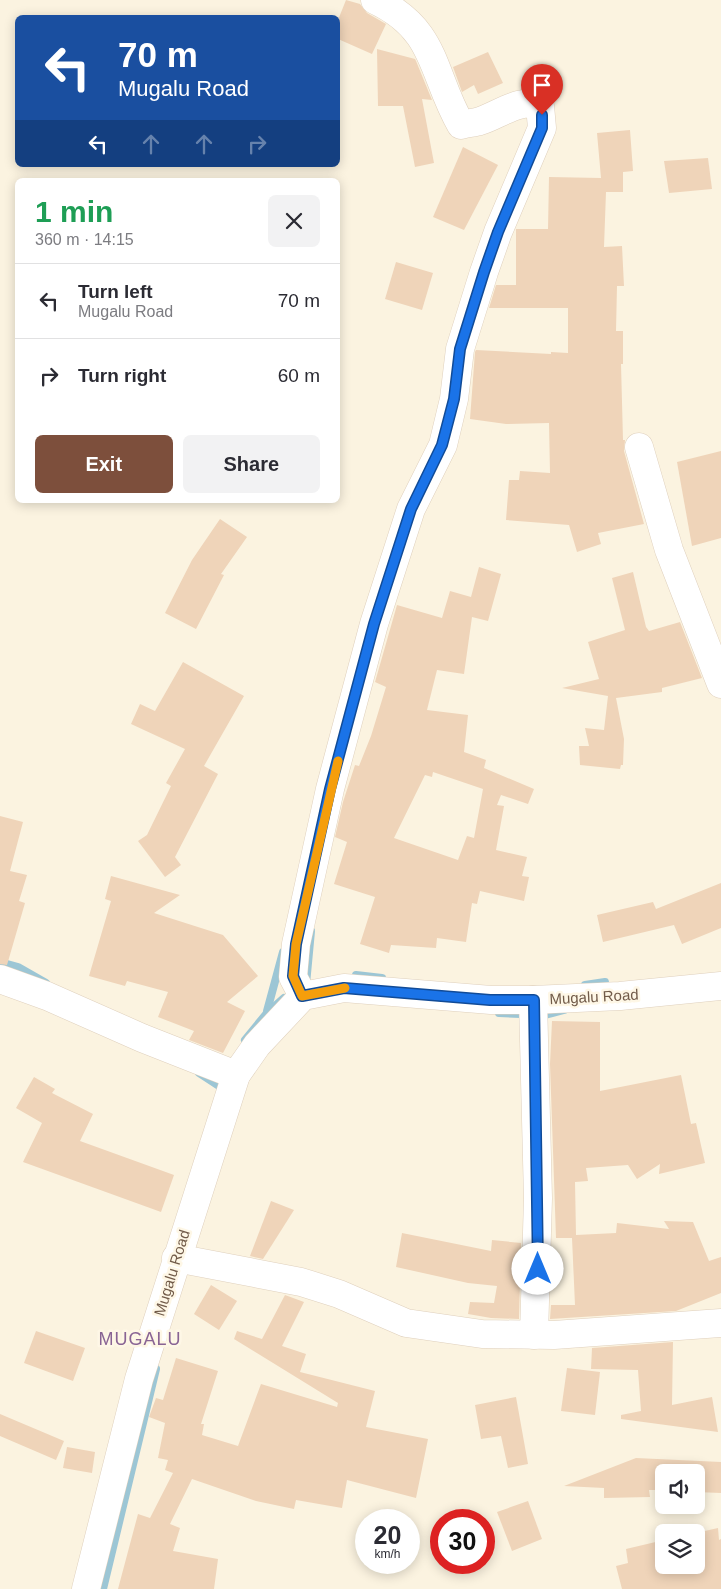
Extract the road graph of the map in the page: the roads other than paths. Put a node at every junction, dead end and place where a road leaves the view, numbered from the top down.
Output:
1 (375, 0) edge
2 (638, 447) dead end
3 (721, 684) edge
4 (0, 979) edge
5 (721, 986) edge
6 (302, 996) junction
7 (534, 1000) junction
8 (236, 1075) junction
9 (176, 1258) junction
10 (721, 1323) edge
11 (534, 1335) junction
12 (86, 1589) edge

1 - 6 street
2 - 3 street
4 - 8 street
5 - 7 street, Mugalu Road
6 - 7 street, Mugalu Road
6 - 8 street, Mugalu Road
7 - 11 street
8 - 9 street, Mugalu Road
9 - 11 street
9 - 12 street, Mugalu Road
10 - 11 street

